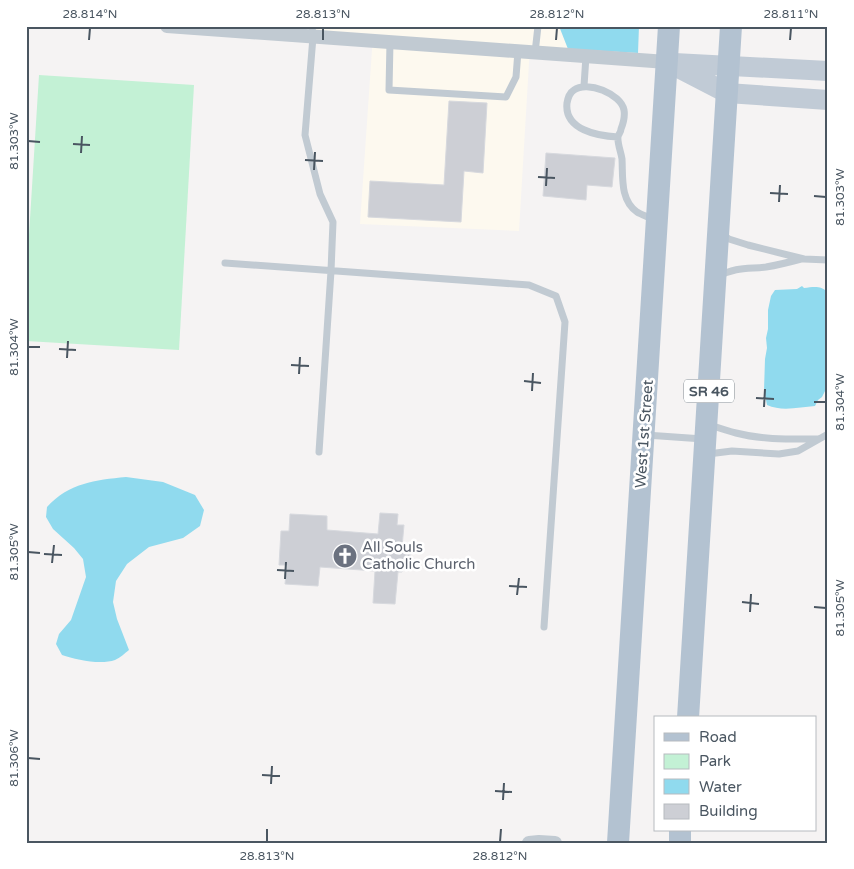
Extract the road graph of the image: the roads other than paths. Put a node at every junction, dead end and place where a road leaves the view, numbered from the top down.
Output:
1 (167, 26) edge
2 (538, 26) edge
3 (669, 26) edge
4 (731, 26) edge
5 (287, 31) edge
6 (312, 31) edge
7 (390, 42) junction
8 (518, 51) junction
9 (535, 53) junction
10 (586, 56) junction
11 (667, 62) junction
12 (729, 65) junction
13 (828, 71) edge
14 (584, 86) junction
15 (727, 93) junction
16 (828, 100) edge
17 (618, 137) junction
18 (657, 221) junction
19 (718, 232) junction
20 (804, 259) junction
21 (828, 260) edge
22 (225, 264) dead end
23 (331, 271) junction
24 (716, 279) junction
25 (828, 434) edge
26 (644, 435) junction
27 (818, 438) junction
28 (706, 439) junction
29 (319, 452) dead end
30 (544, 627) dead end
31 (688, 716) edge
32 (529, 843) edge
33 (555, 843) edge
34 (618, 843) edge

1 - 5 street
2 - 9 lane
3 - 11 main road, West 1st Street
4 - 12 main road, SR 46
5 - 6 street
6 - 7 street
6 - 23 lane
7 - 8 street
7 - 8 lane
8 - 9 street
9 - 10 street
10 - 11 street
10 - 14 lane
11 - 12 main road
11 - 15 main road
11 - 18 main road, West 1st Street
12 - 13 main road
12 - 15 main road, SR 46
14 - 17 lane
14 - 17 lane
15 - 16 main road
15 - 19 main road, SR 46
17 - 18 lane
18 - 26 main road, West 1st Street
19 - 20 lane
19 - 24 main road, SR 46
20 - 21 lane
20 - 24 lane
22 - 23 lane
23 - 29 lane
23 - 30 lane
24 - 28 main road, SR 46
25 - 27 lane
26 - 28 lane
26 - 34 main road, West 1st Street
27 - 28 lane
27 - 28 lane
28 - 31 main road, SR 46
32 - 33 street

